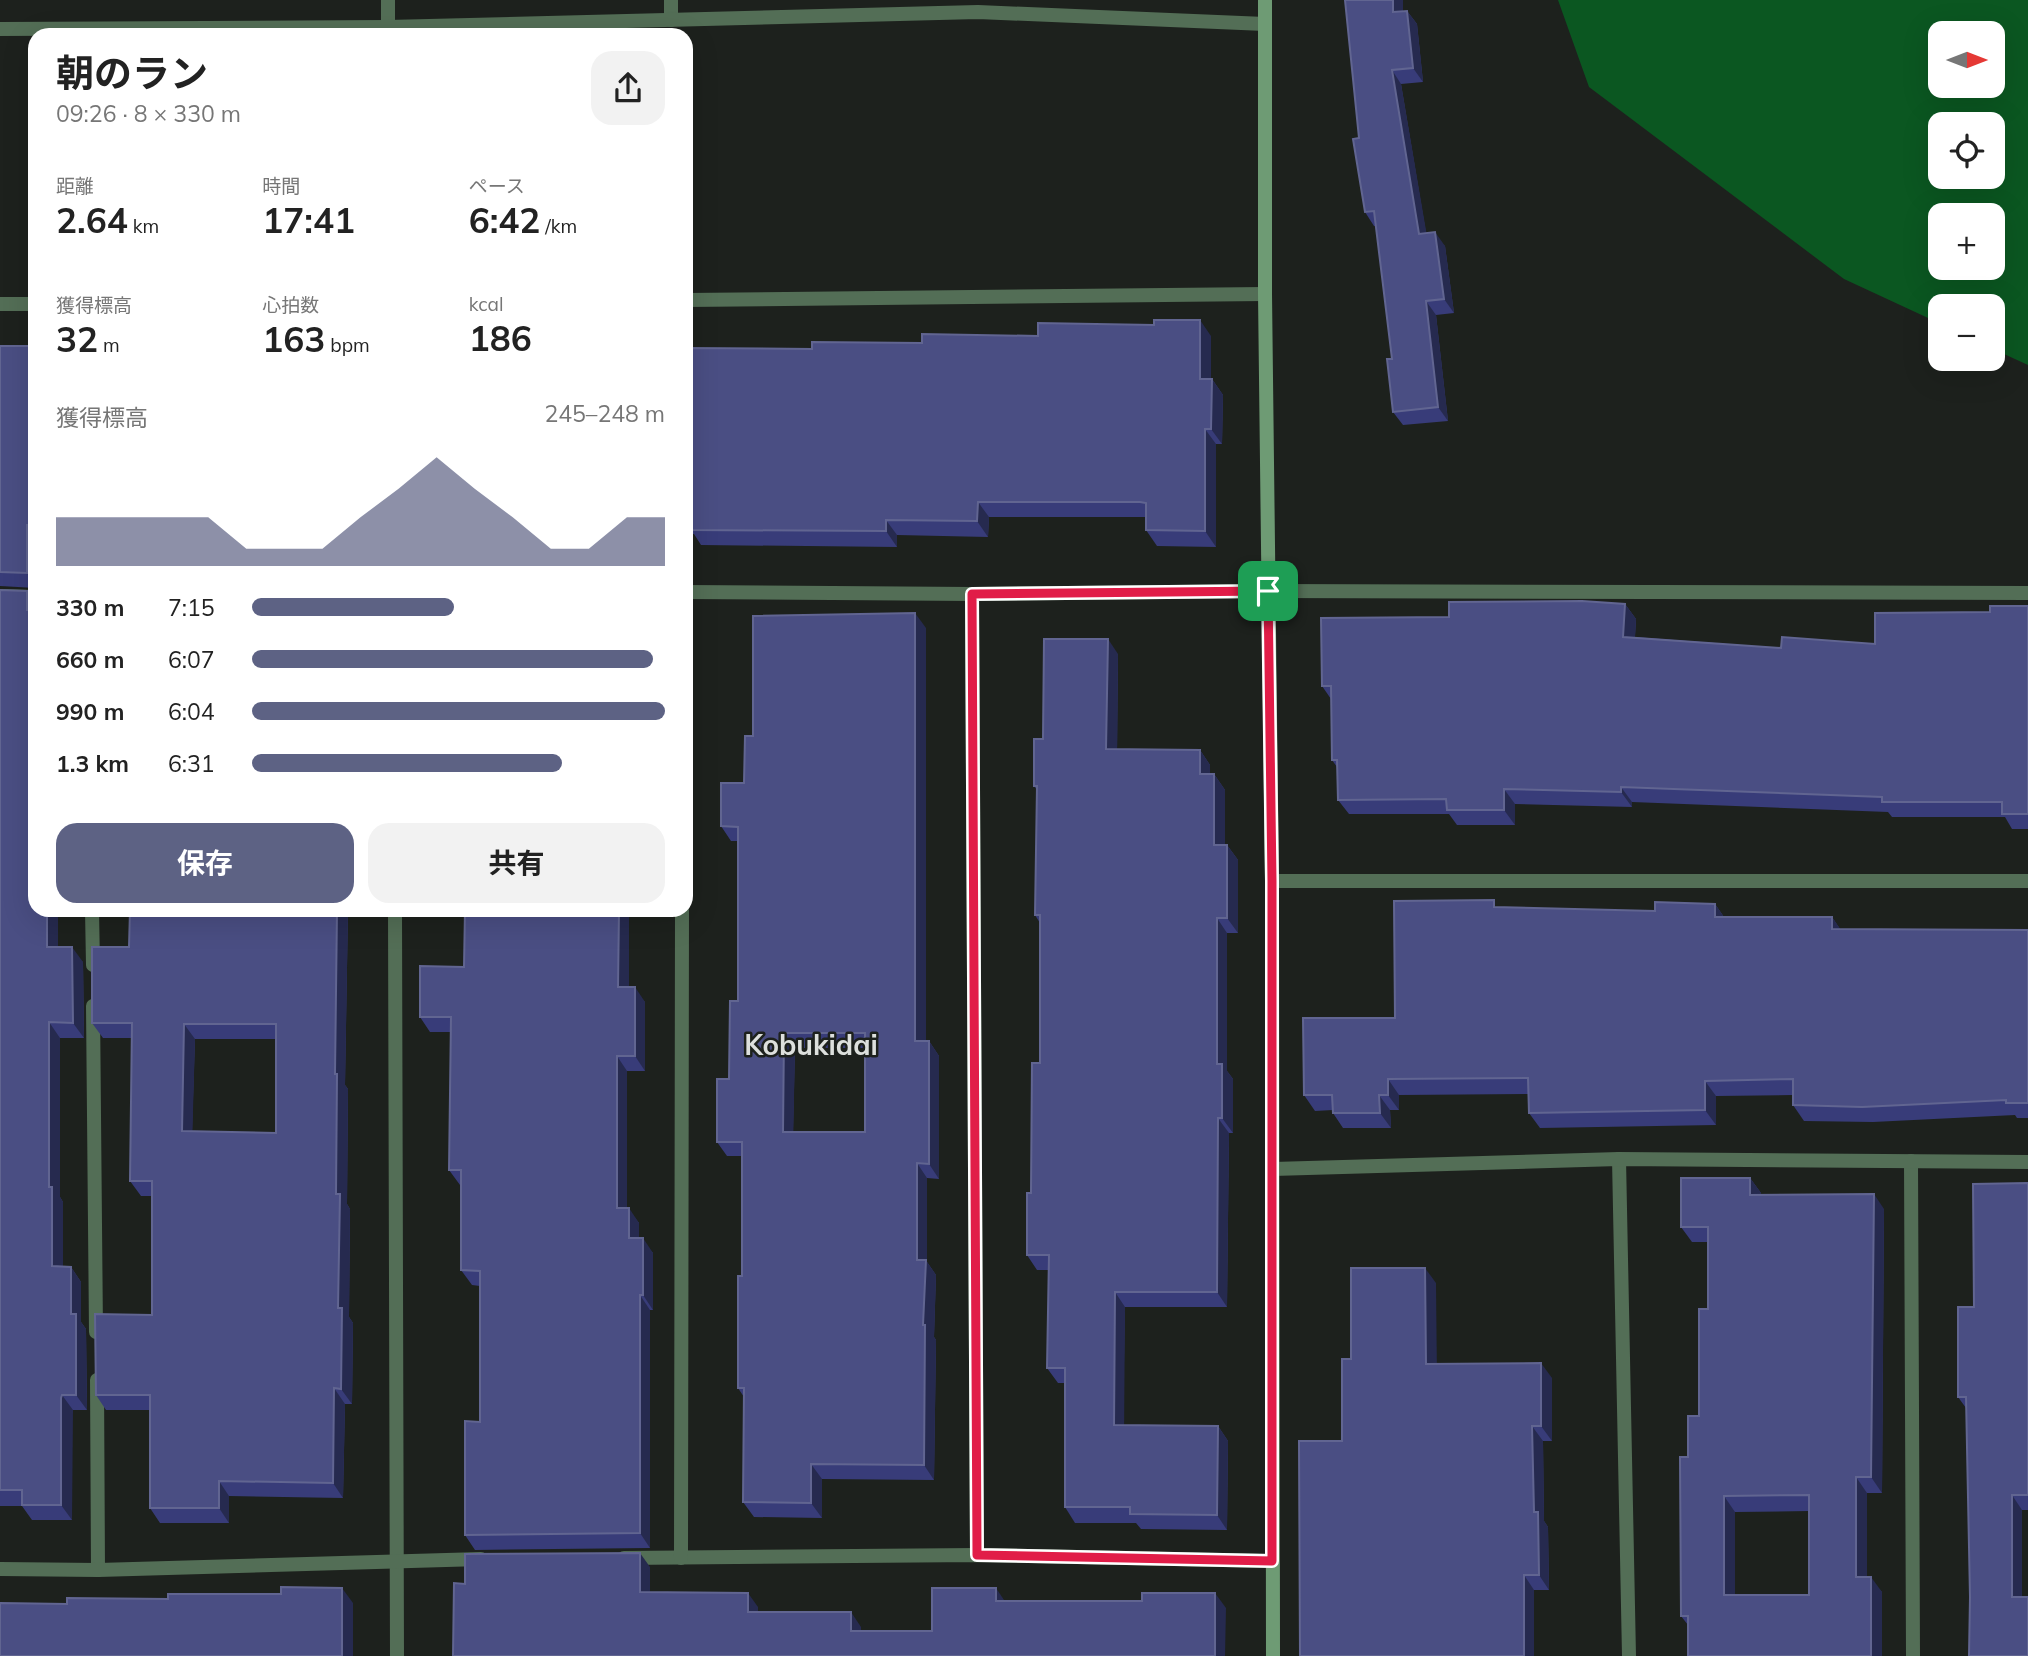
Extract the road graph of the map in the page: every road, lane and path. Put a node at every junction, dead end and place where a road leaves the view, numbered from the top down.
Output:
1 (388, 0) edge
2 (671, 0) edge
3 (1265, 0) edge
4 (978, 6) edge
5 (671, 20) junction
6 (1265, 24) junction
7 (388, 28) edge
8 (465, 28) edge
9 (0, 29) edge
10 (28, 29) edge
11 (1265, 294) junction
12 (693, 300) edge
13 (0, 304) edge
14 (28, 304) edge
15 (1268, 591) junction
16 (693, 592) edge
17 (2028, 593) edge
18 (972, 594) junction
19 (0, 596) edge
20 (28, 597) edge
21 (1272, 881) junction
22 (2028, 881) edge
23 (92, 917) edge
24 (395, 917) edge
25 (682, 917) edge
26 (1619, 1159) junction
27 (1911, 1161) junction
28 (2028, 1162) edge
29 (1273, 1169) junction
30 (977, 1555) junction
31 (614, 1558) edge
32 (681, 1558) junction
33 (492, 1559) edge
34 (398, 1560) junction
35 (1272, 1561) junction
36 (0, 1569) edge
37 (98, 1570) junction
38 (397, 1656) edge
39 (1273, 1656) edge
40 (1629, 1656) edge
41 (1913, 1656) edge

1 - 7 street
2 - 5 street
3 - 6 street
4 - 5 street
4 - 6 street
5 - 8 street
6 - 11 street
9 - 10 street
11 - 12 street
11 - 15 street
13 - 14 street
15 - 17 street
15 - 18 street
15 - 21 street
16 - 18 street
18 - 30 street
19 - 20 street
21 - 22 street
21 - 29 street
23 - 37 street
24 - 34 street
25 - 32 street
26 - 27 street
26 - 29 street
26 - 40 street
27 - 28 street
27 - 41 street
29 - 35 street
30 - 32 street
30 - 35 street
31 - 32 street
33 - 34 street
34 - 37 street
34 - 38 street
35 - 39 street
36 - 37 street

